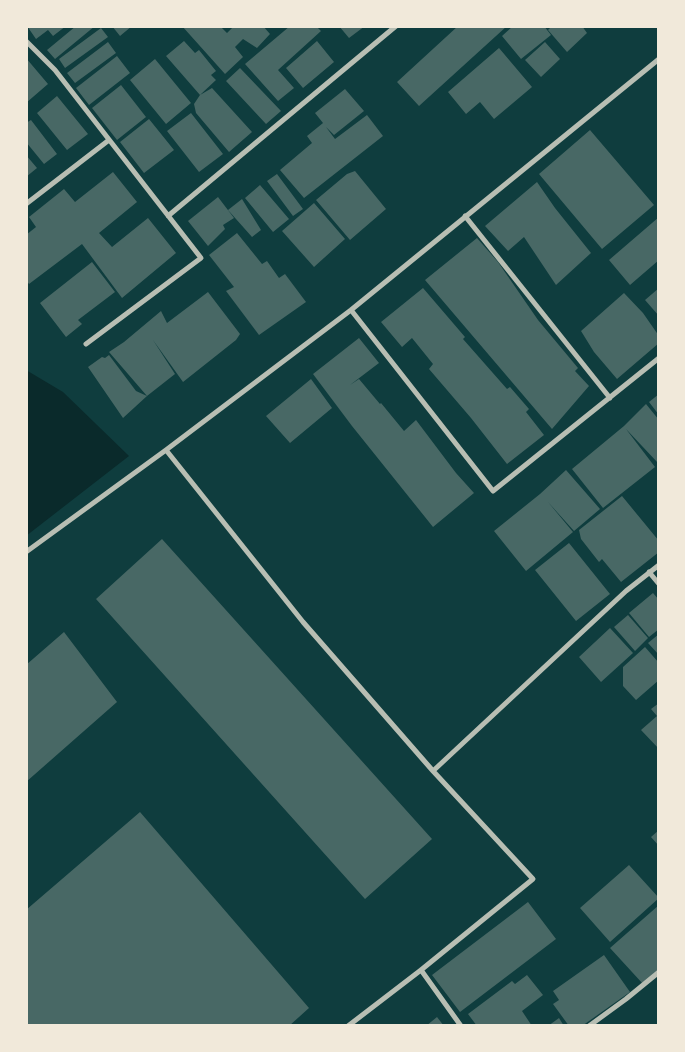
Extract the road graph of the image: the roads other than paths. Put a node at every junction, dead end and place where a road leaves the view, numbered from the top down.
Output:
1 (396, 26) edge
2 (26, 41) edge
3 (659, 58) edge
4 (109, 140) junction
5 (26, 204) edge
6 (168, 216) junction
7 (465, 216) junction
8 (351, 310) junction
9 (86, 344) dead end
10 (659, 358) edge
11 (610, 398) junction
12 (166, 450) junction
13 (26, 552) edge
14 (659, 564) edge
15 (649, 572) junction
16 (659, 584) edge
17 (433, 771) junction
18 (421, 970) junction
19 (659, 972) edge
20 (348, 1026) edge
21 (461, 1026) edge
22 (589, 1026) edge

1 - 6 street
2 - 4 street
3 - 7 street
4 - 5 street
4 - 6 street
6 - 9 street
7 - 8 street
7 - 11 street
8 - 11 street
8 - 12 street
10 - 11 street
12 - 13 street
12 - 17 street
14 - 15 street
15 - 16 street
15 - 17 street
17 - 18 street
18 - 20 street
18 - 21 street
19 - 22 street

